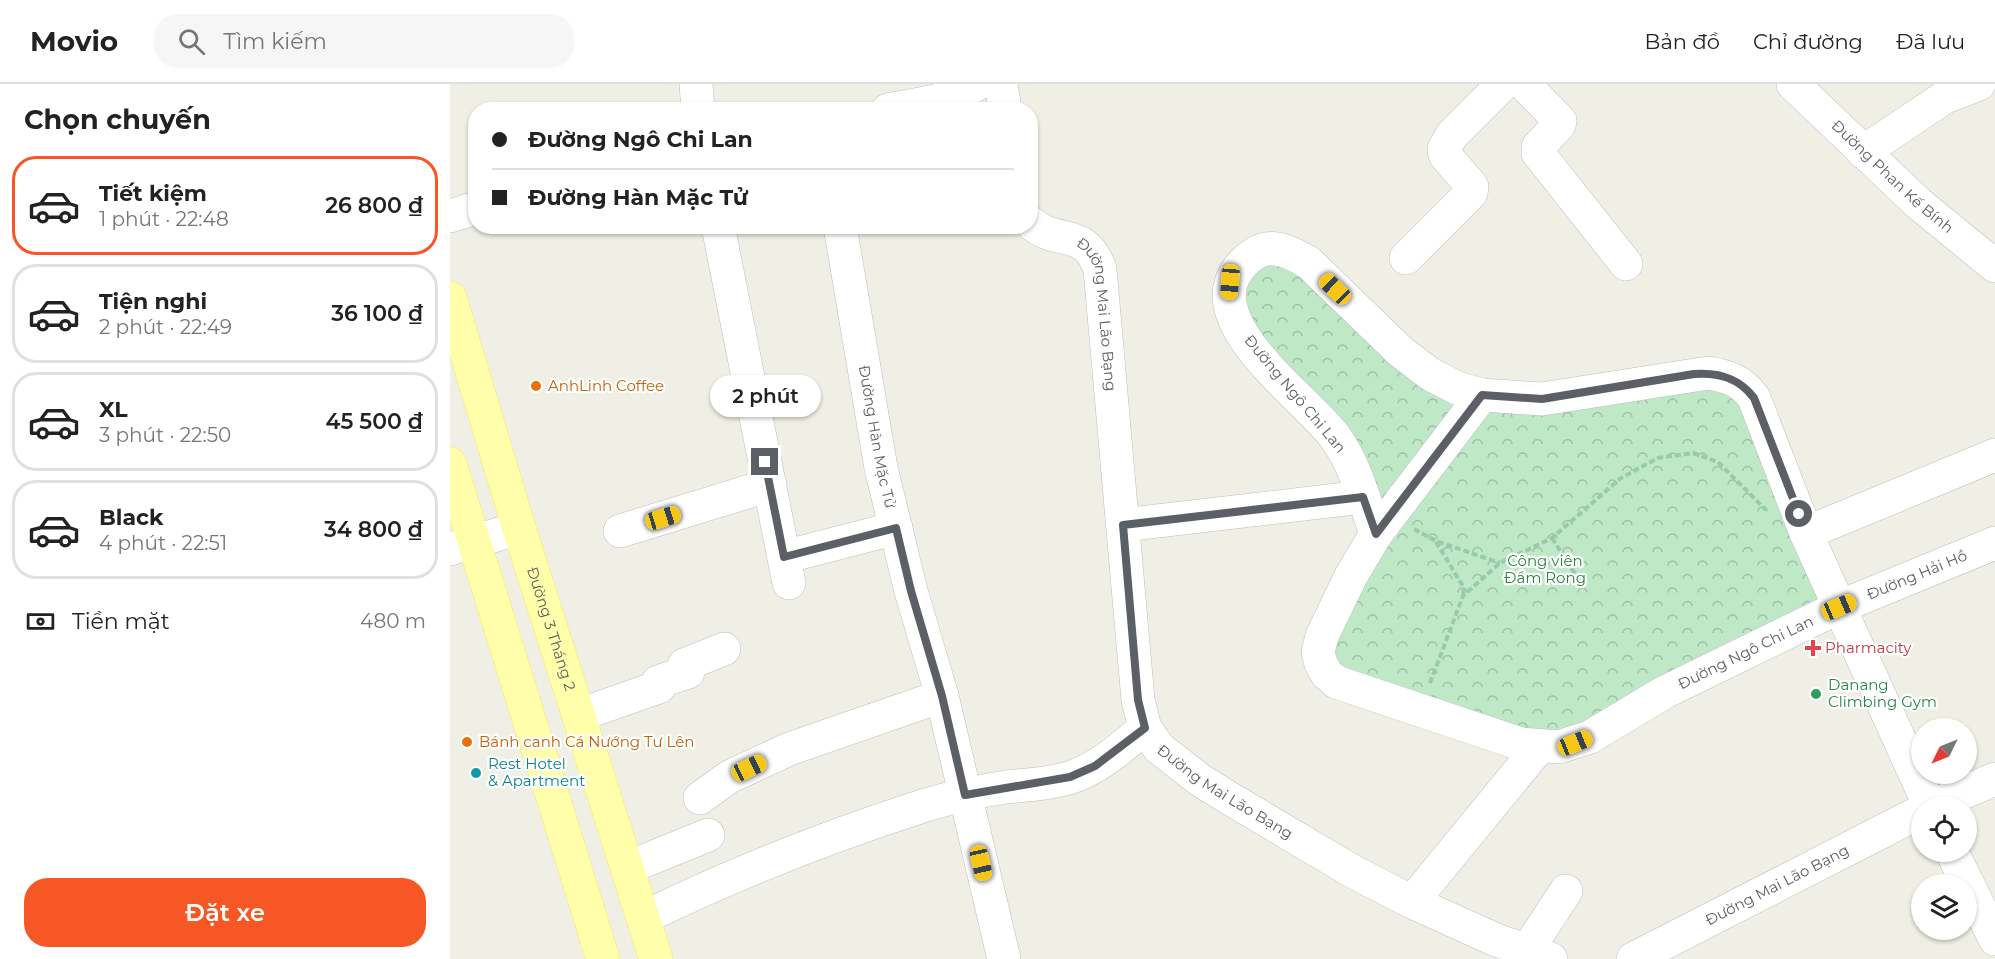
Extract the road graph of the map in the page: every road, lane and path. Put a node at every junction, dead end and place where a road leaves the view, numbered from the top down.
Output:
1 (696, 84) edge
2 (977, 84) edge
3 (1001, 84) edge
4 (1503, 84) edge
5 (1524, 84) edge
6 (1793, 84) edge
7 (1979, 84) edge
8 (697, 102) edge
9 (945, 102) edge
10 (1004, 102) edge
11 (1863, 152) junction
12 (468, 210) edge
13 (450, 216) edge
14 (1038, 227) edge
15 (720, 234) edge
16 (841, 234) edge
17 (1406, 258) dead end
18 (1626, 264) dead end
19 (1995, 266) edge
20 (450, 298) edge
21 (1482, 395) junction
22 (1995, 455) edge
23 (450, 464) edge
24 (770, 485) junction
25 (1363, 497) junction
26 (1766, 511) dead end
27 (1123, 525) junction
28 (519, 528) junction
29 (896, 528) junction
30 (620, 531) dead end
31 (1806, 533) junction
32 (1376, 534) junction
33 (1552, 538) junction
34 (1995, 543) edge
35 (462, 545) edge
36 (1500, 563) junction
37 (1581, 583) dead end
38 (1463, 596) junction
39 (1839, 607) junction
40 (724, 649) dead end
41 (1429, 685) dead end
42 (942, 696) junction
43 (579, 715) junction
44 (1145, 728) junction
45 (1539, 747) junction
46 (1995, 779) edge
47 (965, 795) junction
48 (1925, 796) edge
49 (1956, 796) edge
50 (700, 798) dead end
51 (1911, 817) edge
52 (708, 835) dead end
53 (1957, 862) edge
54 (627, 867) junction
55 (1566, 891) dead end
56 (1412, 902) junction
57 (643, 918) junction
58 (1995, 939) edge
59 (1491, 949) edge
60 (1539, 955) edge
61 (994, 957) edge
62 (603, 959) edge
63 (656, 959) edge
64 (1633, 959) edge

1 - 8 street
2 - 9 street
3 - 10 street
4 - 17 street
5 - 18 street
6 - 11 street, Đường Phan Kế Bính
7 - 11 street
11 - 19 street, Đường Phan Kế Bính
12 - 13 street
14 - 27 street, Đường Mai Lão Bạng
15 - 24 street
16 - 29 street, Đường Hàn Mặc Tử
20 - 28 main road, Đường 3 Tháng 2
21 - 25 street, Đường Ngô Chi Lan
21 - 31 street, Đường Ngô Chi Lan
21 - 32 street, Đường Ngô Chi Lan
22 - 31 street
23 - 35 main road
24 - 29 street
24 - 30 street
25 - 27 street
25 - 32 street, Đường Ngô Chi Lan
26 - 33 path
27 - 44 street, Đường Mai Lão Bạng
28 - 35 street
28 - 43 main road, Đường 3 Tháng 2
29 - 42 street, Đường Hàn Mặc Tử
31 - 39 street, Đường Ngô Chi Lan
32 - 45 street, Đường Ngô Chi Lan
33 - 36 path
33 - 37 path
34 - 39 street, Đường Hải Hồ
35 - 62 main road
36 - 38 path
36 - 38 path
38 - 41 path
39 - 45 street, Đường Ngô Chi Lan
39 - 48 street
40 - 43 street
42 - 47 street, Đường Hàn Mặc Tử
42 - 50 street
43 - 54 main road, Đường 3 Tháng 2
44 - 47 street
44 - 56 street, Đường Mai Lão Bạng
45 - 56 street
46 - 49 street
47 - 57 street
47 - 61 street, Đường Hàn Mặc Tử
51 - 64 street, Đường Mai Lão Bạng
52 - 54 street
53 - 58 street
54 - 57 main road, Đường 3 Tháng 2
55 - 60 street
56 - 59 street, Đường Mai Lão Bạng
57 - 63 main road, Đường 3 Tháng 2
59 - 60 street, Đường Mai Lão Bạng

